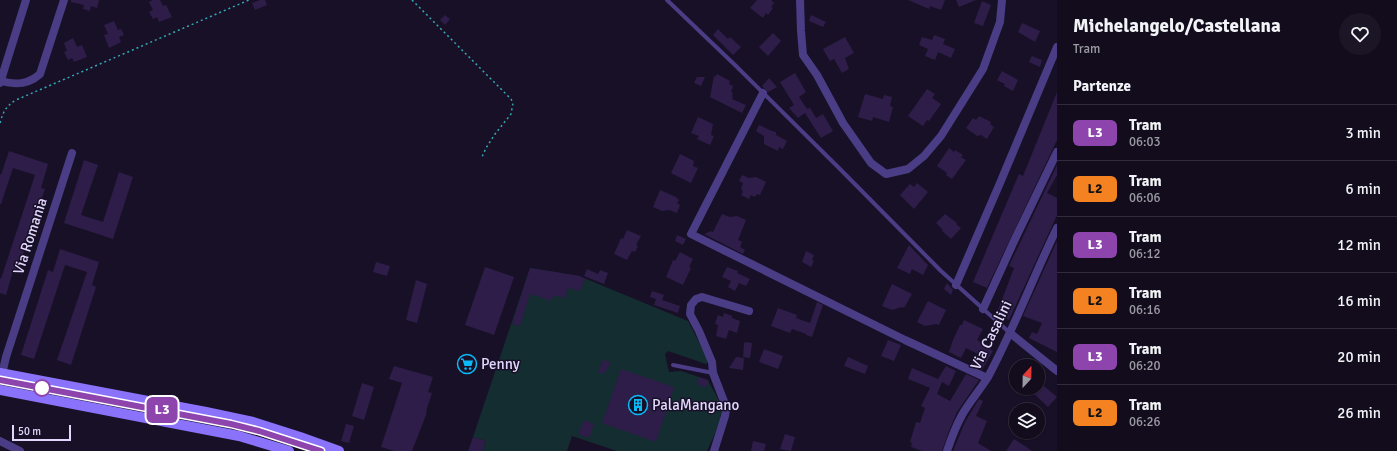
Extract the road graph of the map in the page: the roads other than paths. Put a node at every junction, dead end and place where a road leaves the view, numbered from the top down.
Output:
1 (26, 0) edge
2 (64, 0) edge
3 (667, 0) edge
4 (800, 0) edge
5 (1002, 0) edge
6 (1057, 47) edge
7 (0, 82) edge
8 (763, 92) junction
9 (1057, 152) edge
10 (72, 153) dead end
11 (1057, 228) edge
12 (956, 285) junction
13 (983, 309) junction
14 (748, 311) dead end
15 (1010, 333) junction
16 (673, 365) dead end
17 (1057, 371) edge
18 (713, 373) junction
19 (1, 374) edge
20 (987, 378) junction
21 (83, 389) junction
22 (0, 390) edge
23 (80, 406) junction
24 (0, 441) edge
25 (20, 451) edge
26 (289, 451) edge
27 (339, 451) edge
28 (714, 451) edge
29 (947, 451) edge

1 - 7 street
2 - 7 street
3 - 8 lane
4 - 5 street
6 - 12 street
8 - 12 lane
8 - 20 street
9 - 13 street
10 - 19 street, Via Romania
11 - 15 street, Via Casalini
12 - 13 lane
13 - 15 lane
14 - 18 street
15 - 17 street
15 - 20 street, Via Casalini
16 - 18 lane
18 - 28 street
19 - 21 street
20 - 29 street, Via Casalini
21 - 23 street
21 - 27 street
22 - 23 street
23 - 26 street
24 - 25 street

